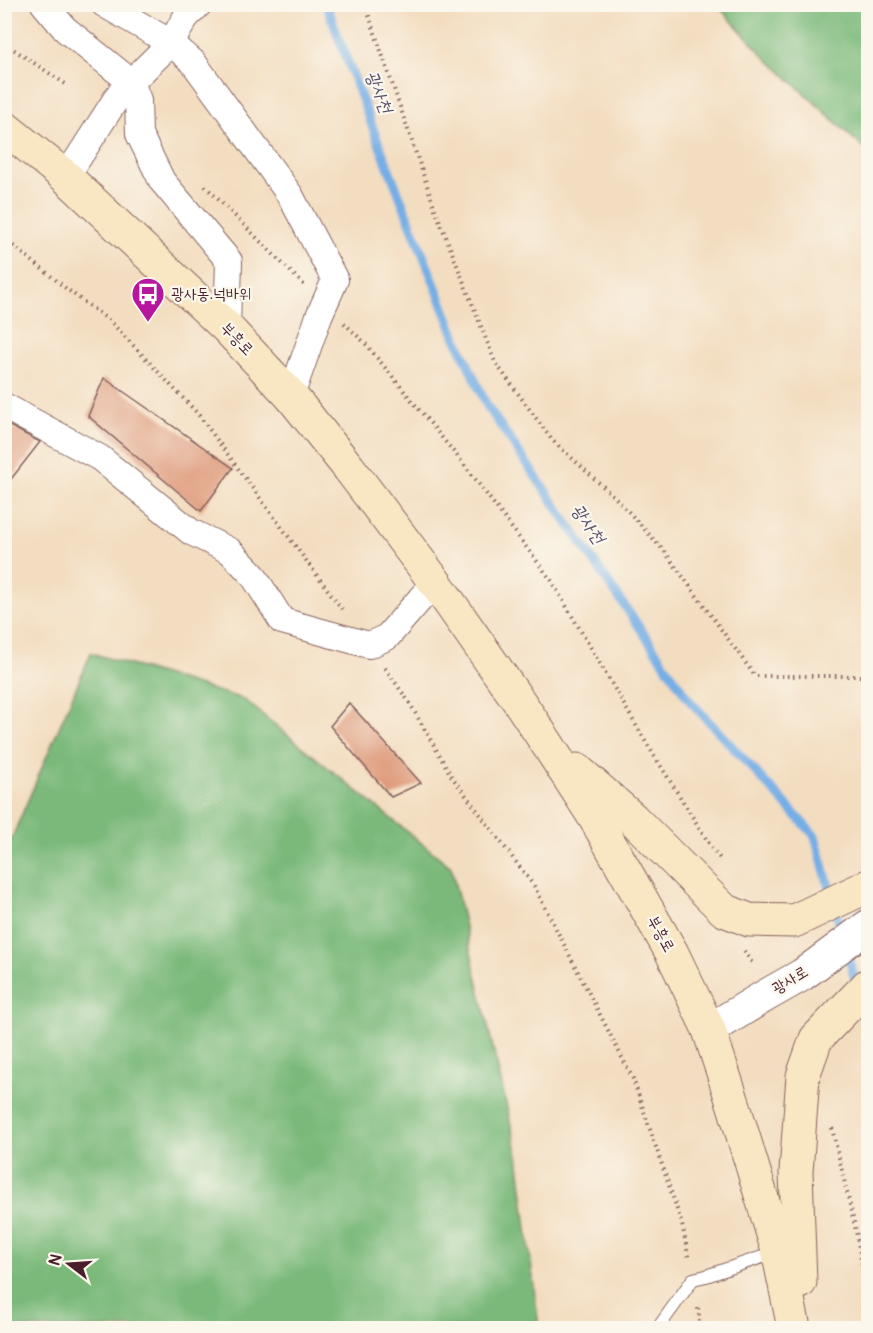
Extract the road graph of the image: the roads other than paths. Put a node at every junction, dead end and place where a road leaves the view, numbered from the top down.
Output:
1 (45, 4) edge
2 (105, 4) edge
3 (199, 4) edge
4 (171, 43) junction
5 (131, 82) junction
6 (4, 127) edge
7 (66, 177) junction
8 (227, 328) junction
9 (291, 396) junction
10 (4, 406) edge
11 (435, 582) junction
12 (548, 745) junction
13 (866, 887) edge
14 (868, 926) edge
15 (868, 985) edge
16 (709, 1030) junction
17 (778, 1251) junction
18 (658, 1329) edge
19 (794, 1329) edge
20 (801, 1329) edge

1 - 5 street
2 - 4 street
3 - 4 street
4 - 5 street
4 - 9 street
5 - 7 street
5 - 8 street
6 - 7 main road, 부흥로
7 - 8 main road, 부흥로
8 - 9 main road, 부흥로
9 - 11 main road, 부흥로
10 - 11 street
11 - 12 main road, 부흥로
12 - 13 main road
12 - 16 main road, 부흥로
14 - 16 street, 광사로
15 - 20 main road
16 - 17 main road, 부흥로
17 - 18 lane
17 - 19 main road, 부흥로

